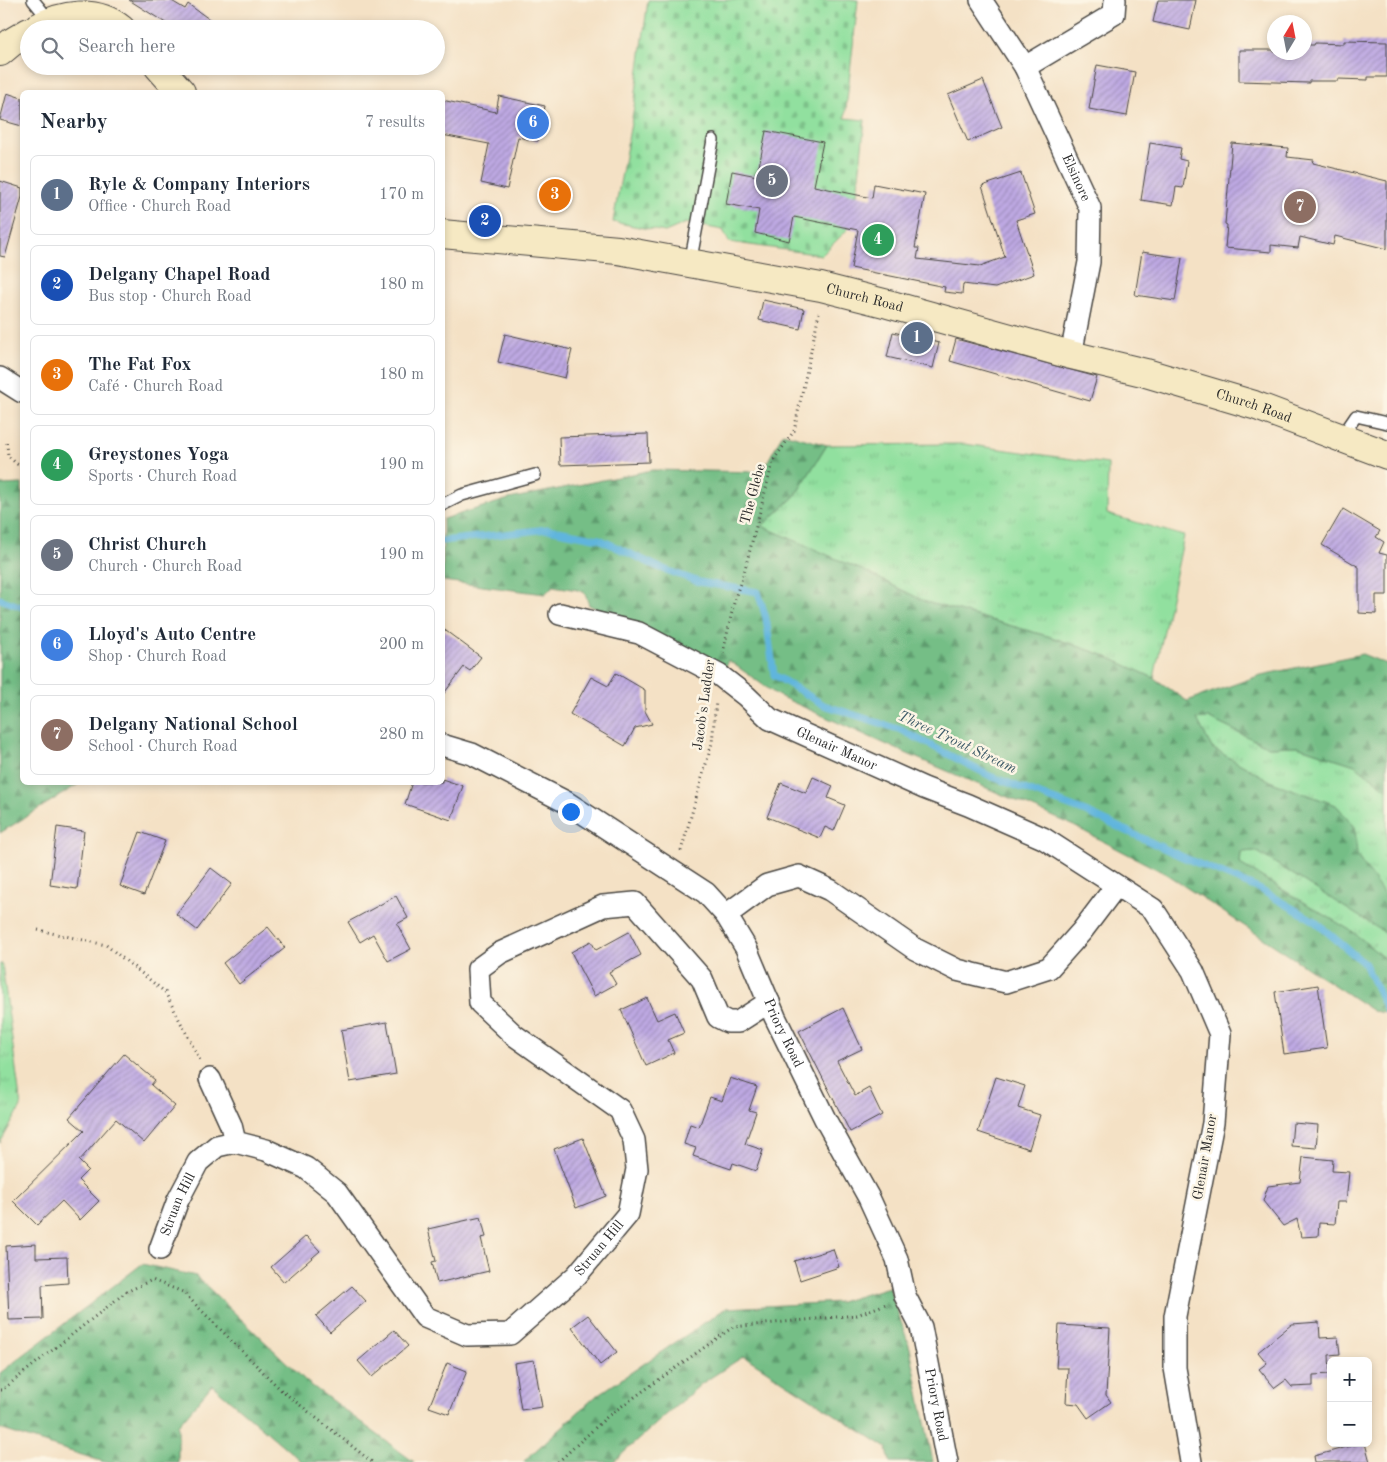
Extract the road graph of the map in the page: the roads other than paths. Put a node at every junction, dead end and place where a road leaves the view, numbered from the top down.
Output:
1 (33, 0) edge
2 (981, 0) edge
3 (1115, 0) edge
4 (96, 7) edge
5 (37, 20) edge
6 (58, 20) edge
7 (111, 20) edge
8 (20, 37) edge
9 (0, 52) edge
10 (1025, 67) junction
11 (166, 75) edge
12 (179, 90) edge
13 (713, 140) dead end
14 (445, 234) edge
15 (690, 264) junction
16 (1071, 355) junction
17 (0, 378) edge
18 (20, 391) edge
19 (1387, 423) edge
20 (1341, 438) junction
21 (1387, 455) edge
22 (535, 474) dead end
23 (445, 504) edge
24 (560, 614) dead end
25 (445, 746) edge
26 (1116, 886) junction
27 (726, 915) junction
28 (769, 1002) junction
29 (210, 1079) road end
30 (235, 1142) junction
31 (160, 1249) dead end
32 (947, 1462) edge
33 (1191, 1462) edge

1 - 5 lane
2 - 10 street, Elsinore
3 - 10 street
4 - 6 main road
4 - 7 main road
8 - 9 main road
10 - 16 street, Elsinore
11 - 12 main road
13 - 15 lane
14 - 15 main road, Church Road
15 - 16 main road, Church Road
16 - 20 main road, Church Road
17 - 18 street
19 - 20 lane
20 - 21 main road, Church Road
22 - 23 lane
24 - 26 street, Glenair Manor
25 - 27 street, Priory Road
26 - 27 street
26 - 33 street, Glenair Manor
27 - 28 street, Priory Road
28 - 30 street, Struan Hill
28 - 32 street, Priory Road
29 - 30 street
30 - 31 street, Struan Hill

